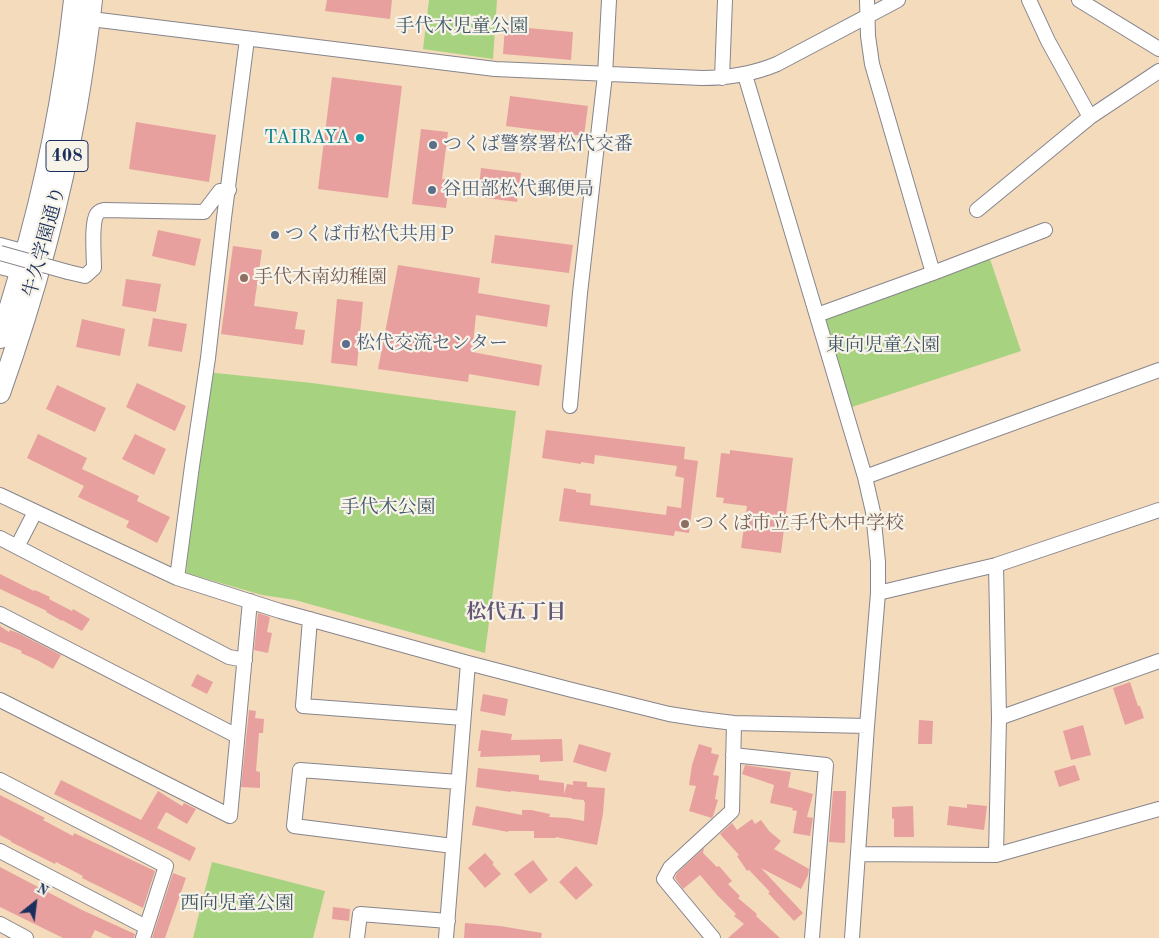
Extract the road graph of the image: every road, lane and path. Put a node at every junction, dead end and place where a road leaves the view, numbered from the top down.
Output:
1 (608, 0) edge
2 (725, 0) edge
3 (867, 0) edge
4 (898, 0) edge
5 (1029, 0) edge
6 (1079, 0) edge
7 (82, 9) edge
8 (867, 16) junction
9 (247, 39) junction
10 (1159, 49) edge
11 (1159, 71) edge
12 (605, 75) junction
13 (745, 75) junction
14 (722, 78) junction
15 (1090, 117) junction
16 (229, 190) junction
17 (977, 210) dead end
18 (1045, 230) dead end
19 (0, 245) edge
20 (26, 252) junction
21 (0, 254) edge
22 (0, 267) edge
23 (20, 272) junction
24 (933, 273) junction
25 (817, 315) junction
26 (0, 338) edge
27 (1159, 370) edge
28 (0, 393) edge
29 (570, 406) dead end
30 (865, 477) junction
31 (0, 496) edge
32 (1159, 510) edge
33 (35, 512) junction
34 (0, 538) edge
35 (17, 547) junction
36 (996, 565) junction
37 (177, 578) junction
38 (878, 593) junction
39 (250, 601) junction
40 (0, 614) edge
41 (310, 619) junction
42 (245, 660) junction
43 (1159, 660) edge
44 (468, 663) junction
45 (0, 700) edge
46 (463, 718) junction
47 (999, 718) junction
48 (734, 723) junction
49 (867, 726) junction
50 (238, 736) junction
51 (733, 755) junction
52 (0, 780) edge
53 (458, 782) junction
54 (1159, 809) edge
55 (453, 846) junction
56 (0, 851) edge
57 (858, 854) junction
58 (996, 855) junction
59 (448, 921) junction
60 (0, 924) edge
61 (145, 933) edge
62 (26, 938) edge
63 (357, 938) edge
64 (446, 938) edge
65 (713, 938) edge
66 (812, 938) edge
67 (852, 938) edge

1 - 12 street
2 - 14 street
3 - 8 street
4 - 8 street
5 - 15 street
6 - 10 street
7 - 9 street
7 - 20 highway, 牛久学園通り / 408
7 - 28 highway, 牛久学園通り / 408
8 - 13 street
8 - 24 street
9 - 12 street
9 - 16 street
11 - 15 street
12 - 14 street
12 - 29 street
13 - 14 street
13 - 25 street
15 - 17 street
16 - 21 street, bridge
16 - 37 street
18 - 24 street
19 - 20 street
20 - 23 highway, 牛久学園通り / 408
22 - 23 street
23 - 26 highway, 牛久学園通り / 408
24 - 25 street
25 - 30 street
27 - 30 street
30 - 38 street
31 - 33 street
32 - 36 street
33 - 35 street
33 - 37 street
34 - 35 street
35 - 42 street
36 - 38 street
36 - 47 street
37 - 39 street
38 - 49 street
39 - 41 street
39 - 42 street
40 - 50 street
41 - 44 street
41 - 46 street
42 - 50 street
43 - 47 street
44 - 46 street
44 - 48 street
45 - 50 street
46 - 53 street
47 - 58 street
48 - 49 street
48 - 51 street
49 - 57 street
51 - 65 street
51 - 66 street
52 - 61 street
53 - 55 street
53 - 55 street
54 - 58 street
55 - 59 street
56 - 61 street
57 - 58 street
57 - 67 street
59 - 63 street
59 - 64 street
60 - 62 street

